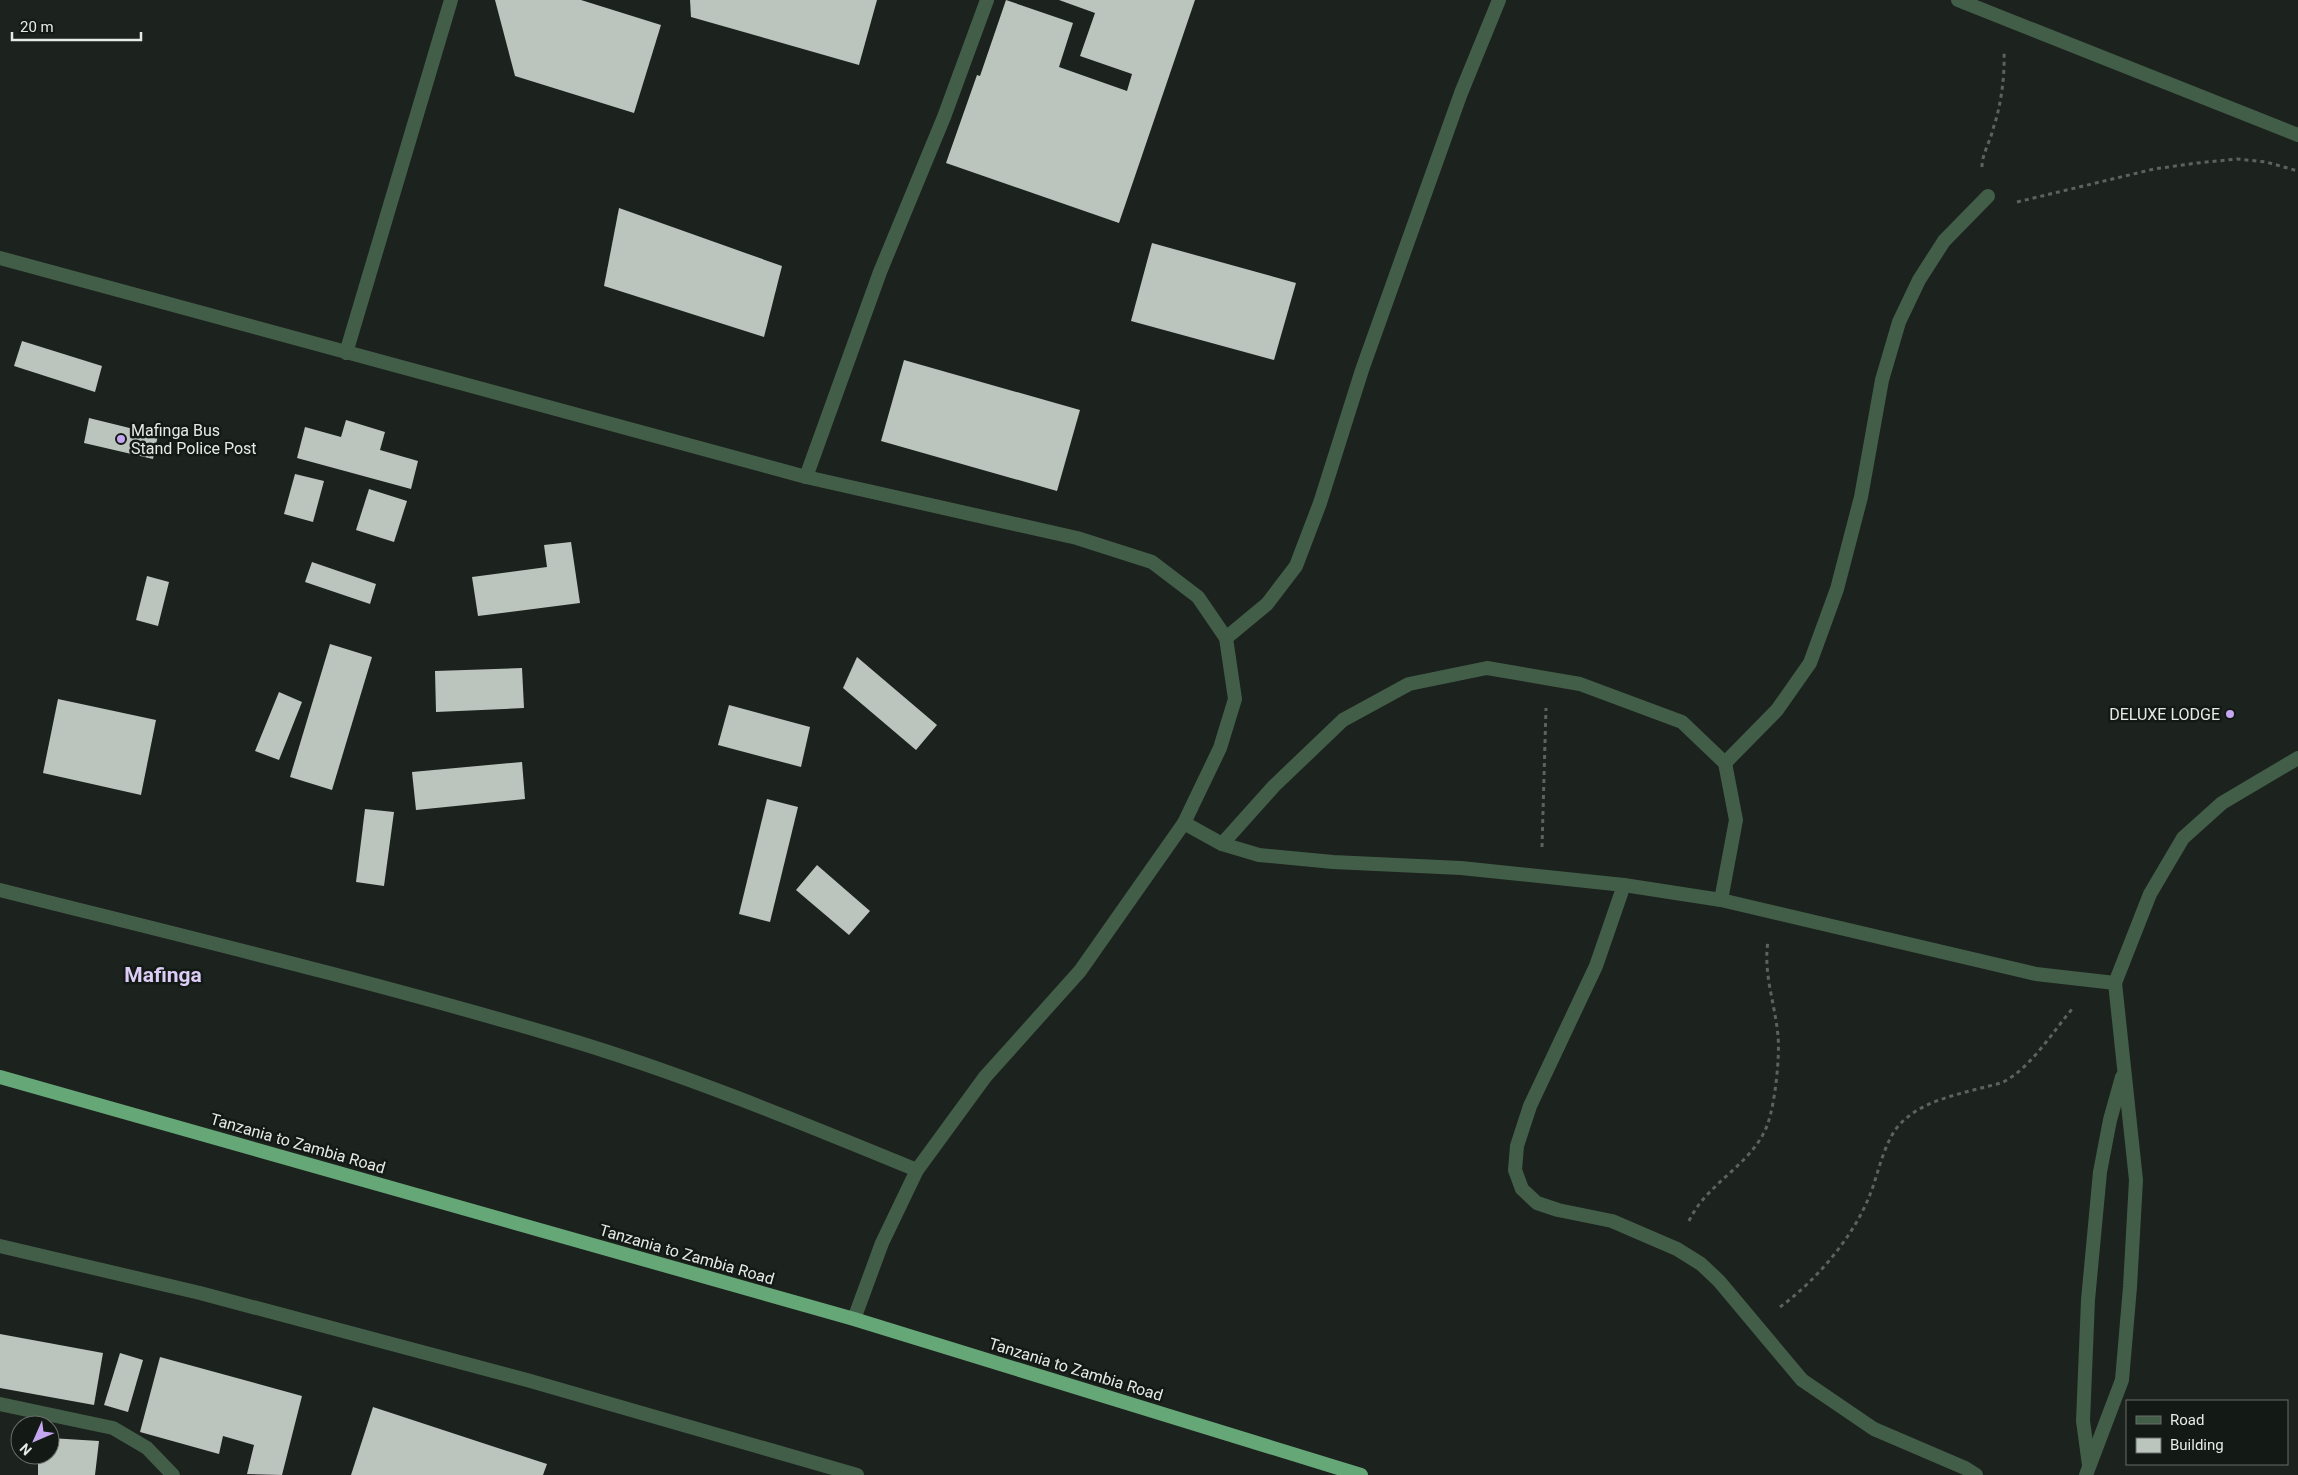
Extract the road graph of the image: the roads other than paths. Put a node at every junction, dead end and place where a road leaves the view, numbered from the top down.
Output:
1 (451, 0) edge
2 (987, 0) edge
3 (1498, 0) edge
4 (1958, 0) edge
5 (2298, 135) edge
6 (1988, 196) road end
7 (0, 258) edge
8 (346, 353) junction
9 (806, 477) junction
10 (1226, 638) junction
11 (2298, 758) edge
12 (1724, 763) junction
13 (1184, 823) junction
14 (1222, 844) junction
15 (1624, 885) junction
16 (0, 890) edge
17 (1721, 900) junction
18 (2115, 983) junction
19 (2124, 1070) junction
20 (0, 1077) edge
21 (918, 1170) junction
22 (0, 1246) edge
23 (854, 1319) junction
24 (0, 1404) edge
25 (2088, 1471) edge
26 (173, 1475) edge
27 (857, 1475) edge
28 (1361, 1475) edge
29 (1976, 1475) edge

1 - 8 street
2 - 9 street
3 - 10 street
4 - 5 street
6 - 12 street
7 - 8 street
8 - 9 street
9 - 10 street
10 - 13 street
11 - 18 street
12 - 14 street
12 - 17 street
13 - 14 street
13 - 21 street
14 - 15 street
15 - 17 street
15 - 29 street
16 - 21 street
17 - 18 street
18 - 19 street
19 - 25 street
19 - 25 street
20 - 23 highway, Tanzania to Zambia Road
21 - 23 street
22 - 27 street
23 - 28 highway, Tanzania to Zambia Road
24 - 26 street

